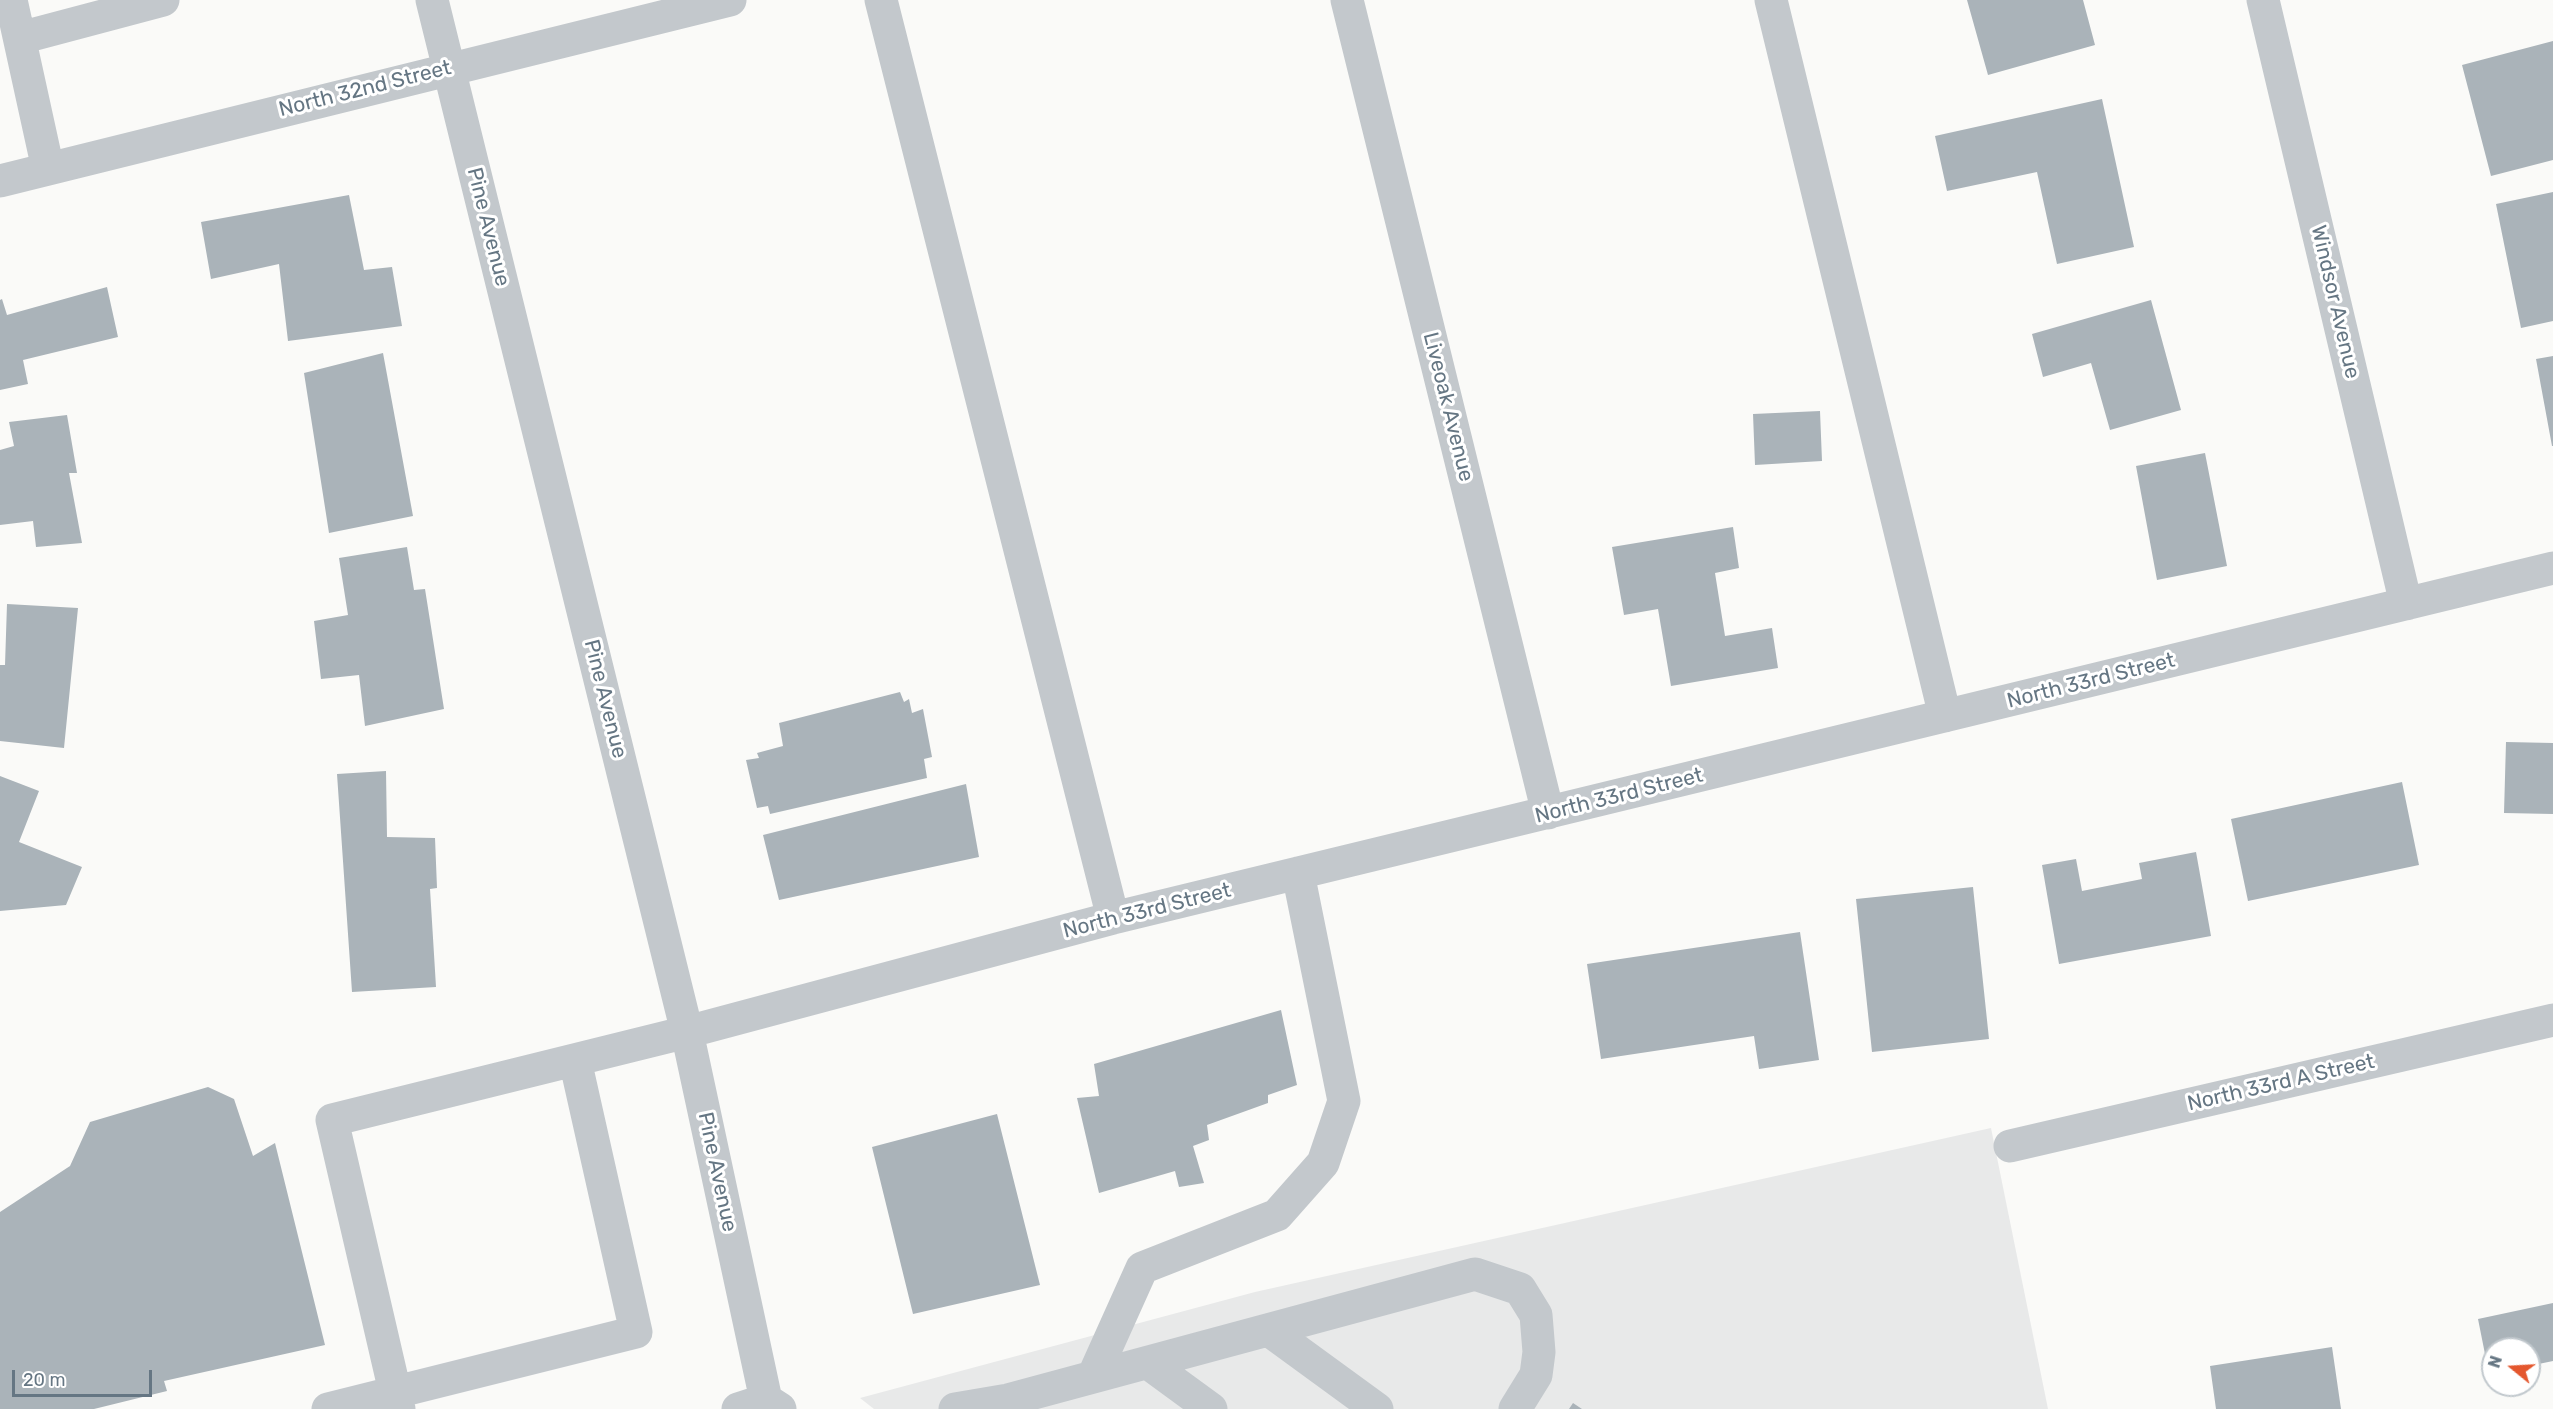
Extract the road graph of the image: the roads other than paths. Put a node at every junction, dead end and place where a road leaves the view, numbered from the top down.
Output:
1 (11, 0) edge
2 (163, 0) edge
3 (432, 0) edge
4 (730, 0) edge
5 (881, 0) edge
6 (1347, 0) edge
7 (1771, 0) edge
8 (2263, 0) edge
9 (20, 38) junction
10 (448, 69) junction
11 (48, 168) junction
12 (0, 181) edge
13 (2553, 568) edge
14 (2406, 604) junction
15 (1945, 716) junction
16 (1548, 813) junction
17 (1298, 873) junction
18 (1113, 918) junction
19 (2553, 1020) edge
20 (687, 1032) junction
21 (575, 1060) junction
22 (2010, 1146) dead end
23 (1270, 1331) junction
24 (1148, 1363) junction
25 (1093, 1377) junction
26 (397, 1400) edge
27 (1014, 1404) edge
28 (761, 1406) edge
29 (328, 1409) edge
30 (955, 1409) edge
31 (1211, 1409) edge
32 (1377, 1409) edge
33 (1515, 1409) edge

1 - 9 street
2 - 9 street
3 - 10 street, Pine Avenue
4 - 10 street, North 32nd Street
5 - 18 street
6 - 16 street, Liveoak Avenue
7 - 15 street
8 - 14 street, Windsor Avenue
9 - 11 street
10 - 11 street, North 32nd Street
10 - 20 street, Pine Avenue
11 - 12 street, North 32nd Street
13 - 14 street, North 33rd Street
14 - 15 street, North 33rd Street
15 - 16 street, North 33rd Street
16 - 17 street, North 33rd Street
17 - 18 street, North 33rd Street
17 - 25 street
18 - 20 street, North 33rd Street
19 - 22 street, North 33rd A Street
20 - 21 street, North 33rd Street
20 - 28 street, Pine Avenue
21 - 26 street
21 - 26 street, North 33rd Street
23 - 24 street
23 - 32 street
23 - 33 street
24 - 25 street
24 - 31 street
25 - 27 street
26 - 29 street
27 - 30 street

